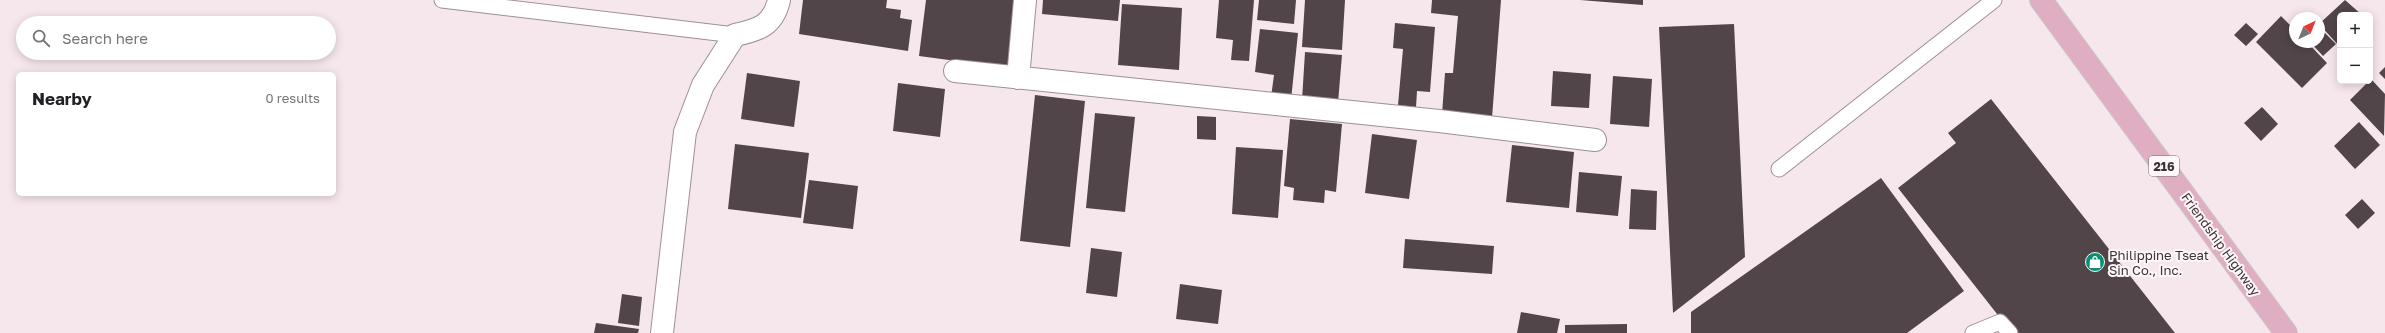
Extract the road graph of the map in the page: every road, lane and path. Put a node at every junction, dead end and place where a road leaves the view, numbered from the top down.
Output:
1 (442, 0) edge
2 (780, 0) edge
3 (1025, 0) edge
4 (1994, 0) edge
5 (2041, 0) edge
6 (735, 35) junction
7 (955, 71) dead end
8 (1018, 78) junction
9 (1595, 140) dead end
10 (1779, 169) dead end
11 (662, 333) edge
12 (1973, 333) edge
13 (2010, 333) edge
14 (2286, 333) edge

1 - 6 lane
2 - 6 street
3 - 8 street
4 - 10 lane
5 - 14 main road, Friendship Highway / 216
6 - 11 street
7 - 8 street
8 - 9 street
12 - 13 lane

